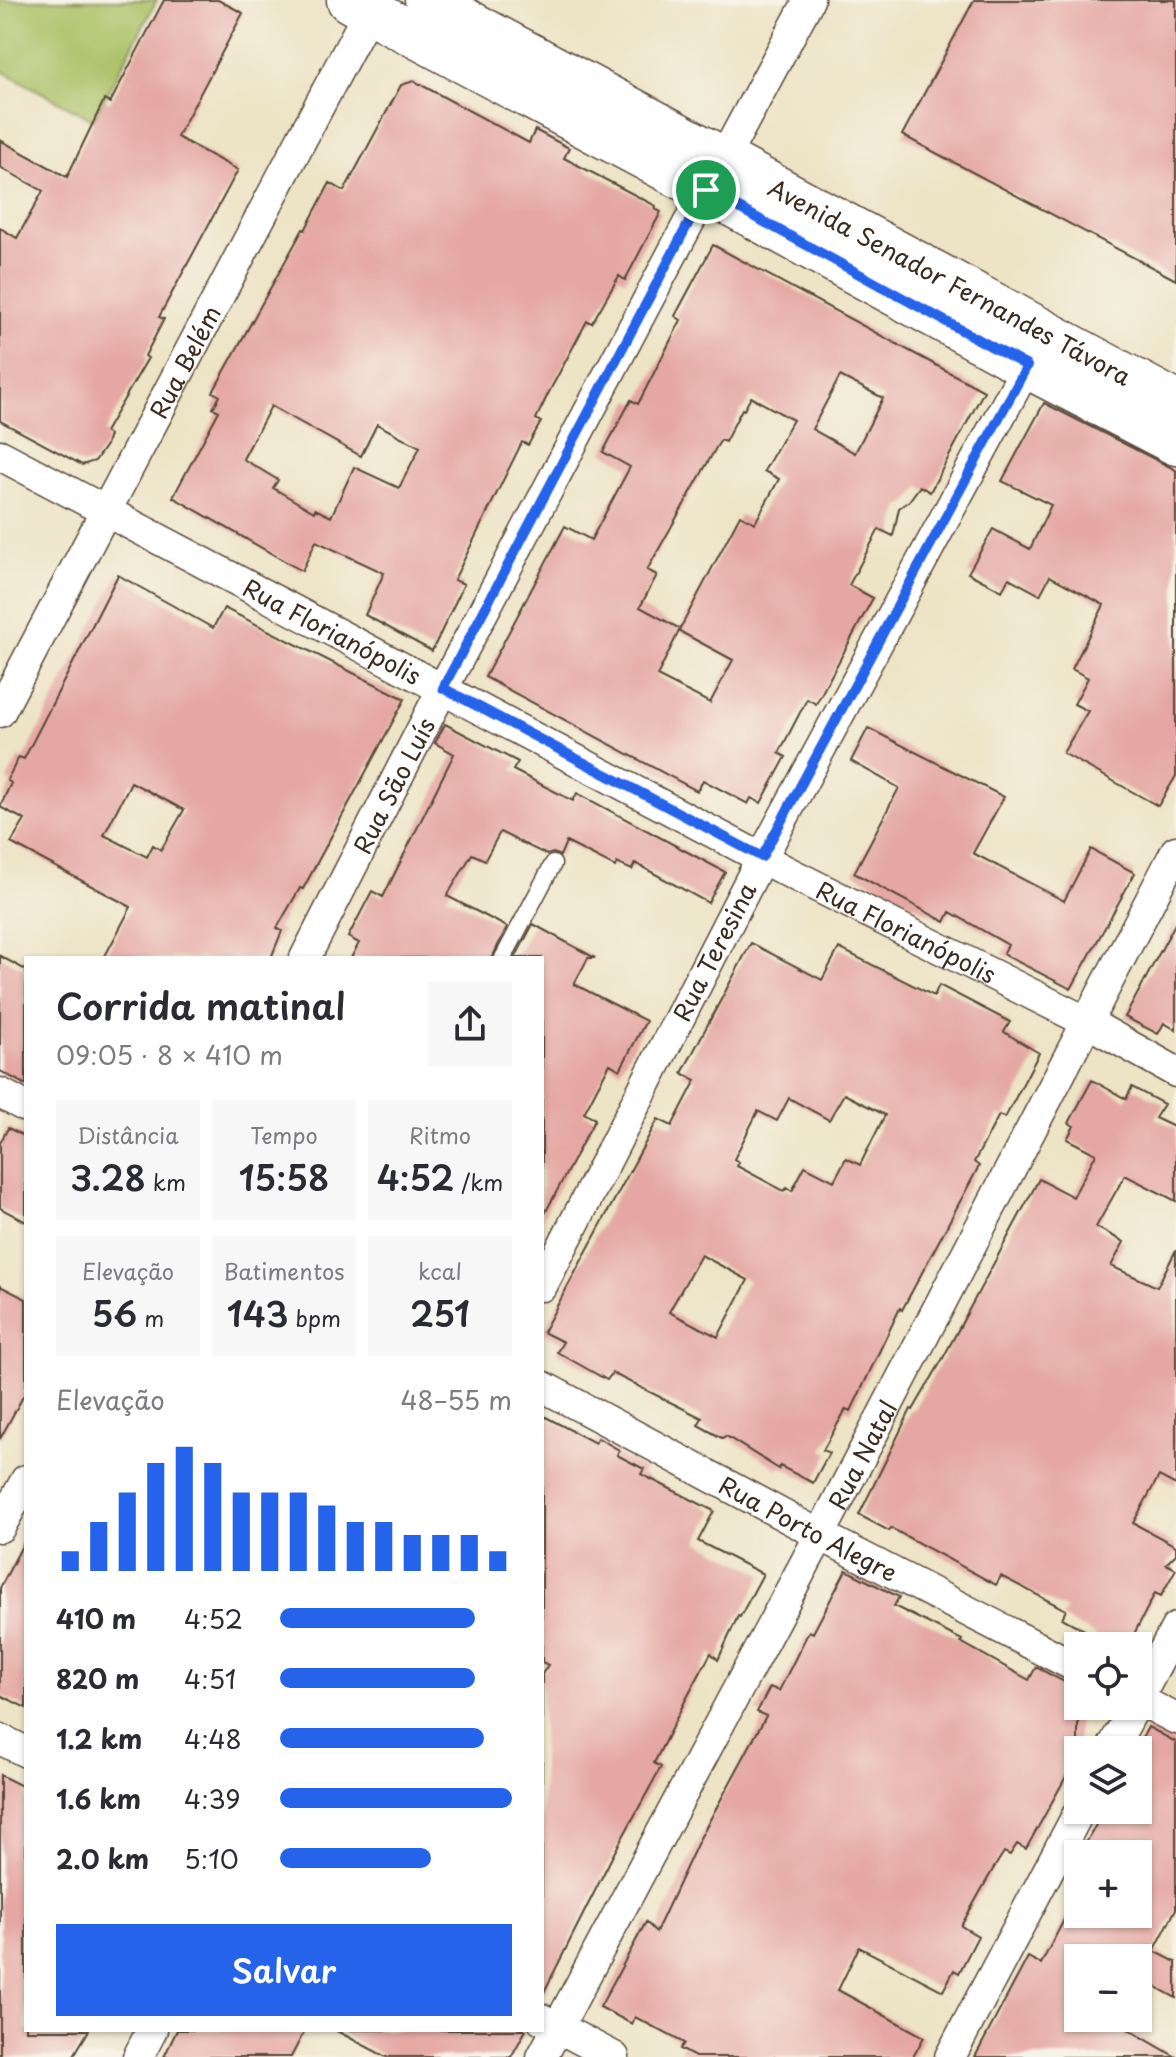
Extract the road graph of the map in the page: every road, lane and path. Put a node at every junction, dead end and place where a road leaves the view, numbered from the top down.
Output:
1 (427, 0) edge
2 (809, 0) edge
3 (359, 6) edge
4 (715, 174) junction
5 (1027, 366) junction
6 (1176, 403) edge
7 (1176, 443) edge
8 (0, 455) edge
9 (106, 511) junction
10 (443, 688) junction
11 (0, 712) edge
12 (1176, 851) edge
13 (762, 857) junction
14 (553, 864) dead end
15 (306, 956) edge
16 (504, 956) edge
17 (1087, 1022) junction
18 (1176, 1072) edge
19 (0, 1093) edge
20 (24, 1106) edge
21 (544, 1282) edge
22 (544, 1387) edge
23 (24, 1484) edge
24 (0, 1527) edge
25 (820, 1535) junction
26 (1176, 1628) edge
27 (1064, 1661) edge
28 (1152, 1673) edge
29 (1152, 1706) edge
30 (1176, 1719) edge
31 (0, 1739) edge
32 (24, 1751) edge
33 (1073, 1824) edge
34 (550, 2023) edge
35 (151, 2032) edge
36 (138, 2057) edge
37 (542, 2057) edge
38 (614, 2057) edge
39 (950, 2057) edge

1 - 4 main road, Avenida Senador Fernandes Távora
2 - 4 street, Rua São Luís
3 - 4 main road, Avenida Senador Fernandes Távora
3 - 9 street, Rua Belém
4 - 5 main road, Avenida Senador Fernandes Távora
4 - 6 main road, Avenida Senador Fernandes Távora
4 - 10 street, Rua São Luís
5 - 7 main road, Avenida Senador Fernandes Távora
5 - 13 street, Rua Teresina
8 - 9 street, Rua Florianópolis
9 - 10 street, Rua Florianópolis
9 - 11 street, Rua Belém
10 - 13 street, Rua Florianópolis
10 - 15 street, Rua São Luís
12 - 17 street, Rua Natal
13 - 17 street, Rua Florianópolis
13 - 21 street, Rua Teresina
14 - 16 lane
17 - 18 street, Rua Florianópolis
17 - 25 street, Rua Natal
19 - 20 street
22 - 25 street, Rua Porto Alegre
23 - 24 street
25 - 27 street, Rua Porto Alegre
25 - 34 street, Rua Natal
26 - 28 street
29 - 30 street
31 - 32 street
33 - 39 street
34 - 37 street, Rua Natal
34 - 38 street
35 - 36 street

